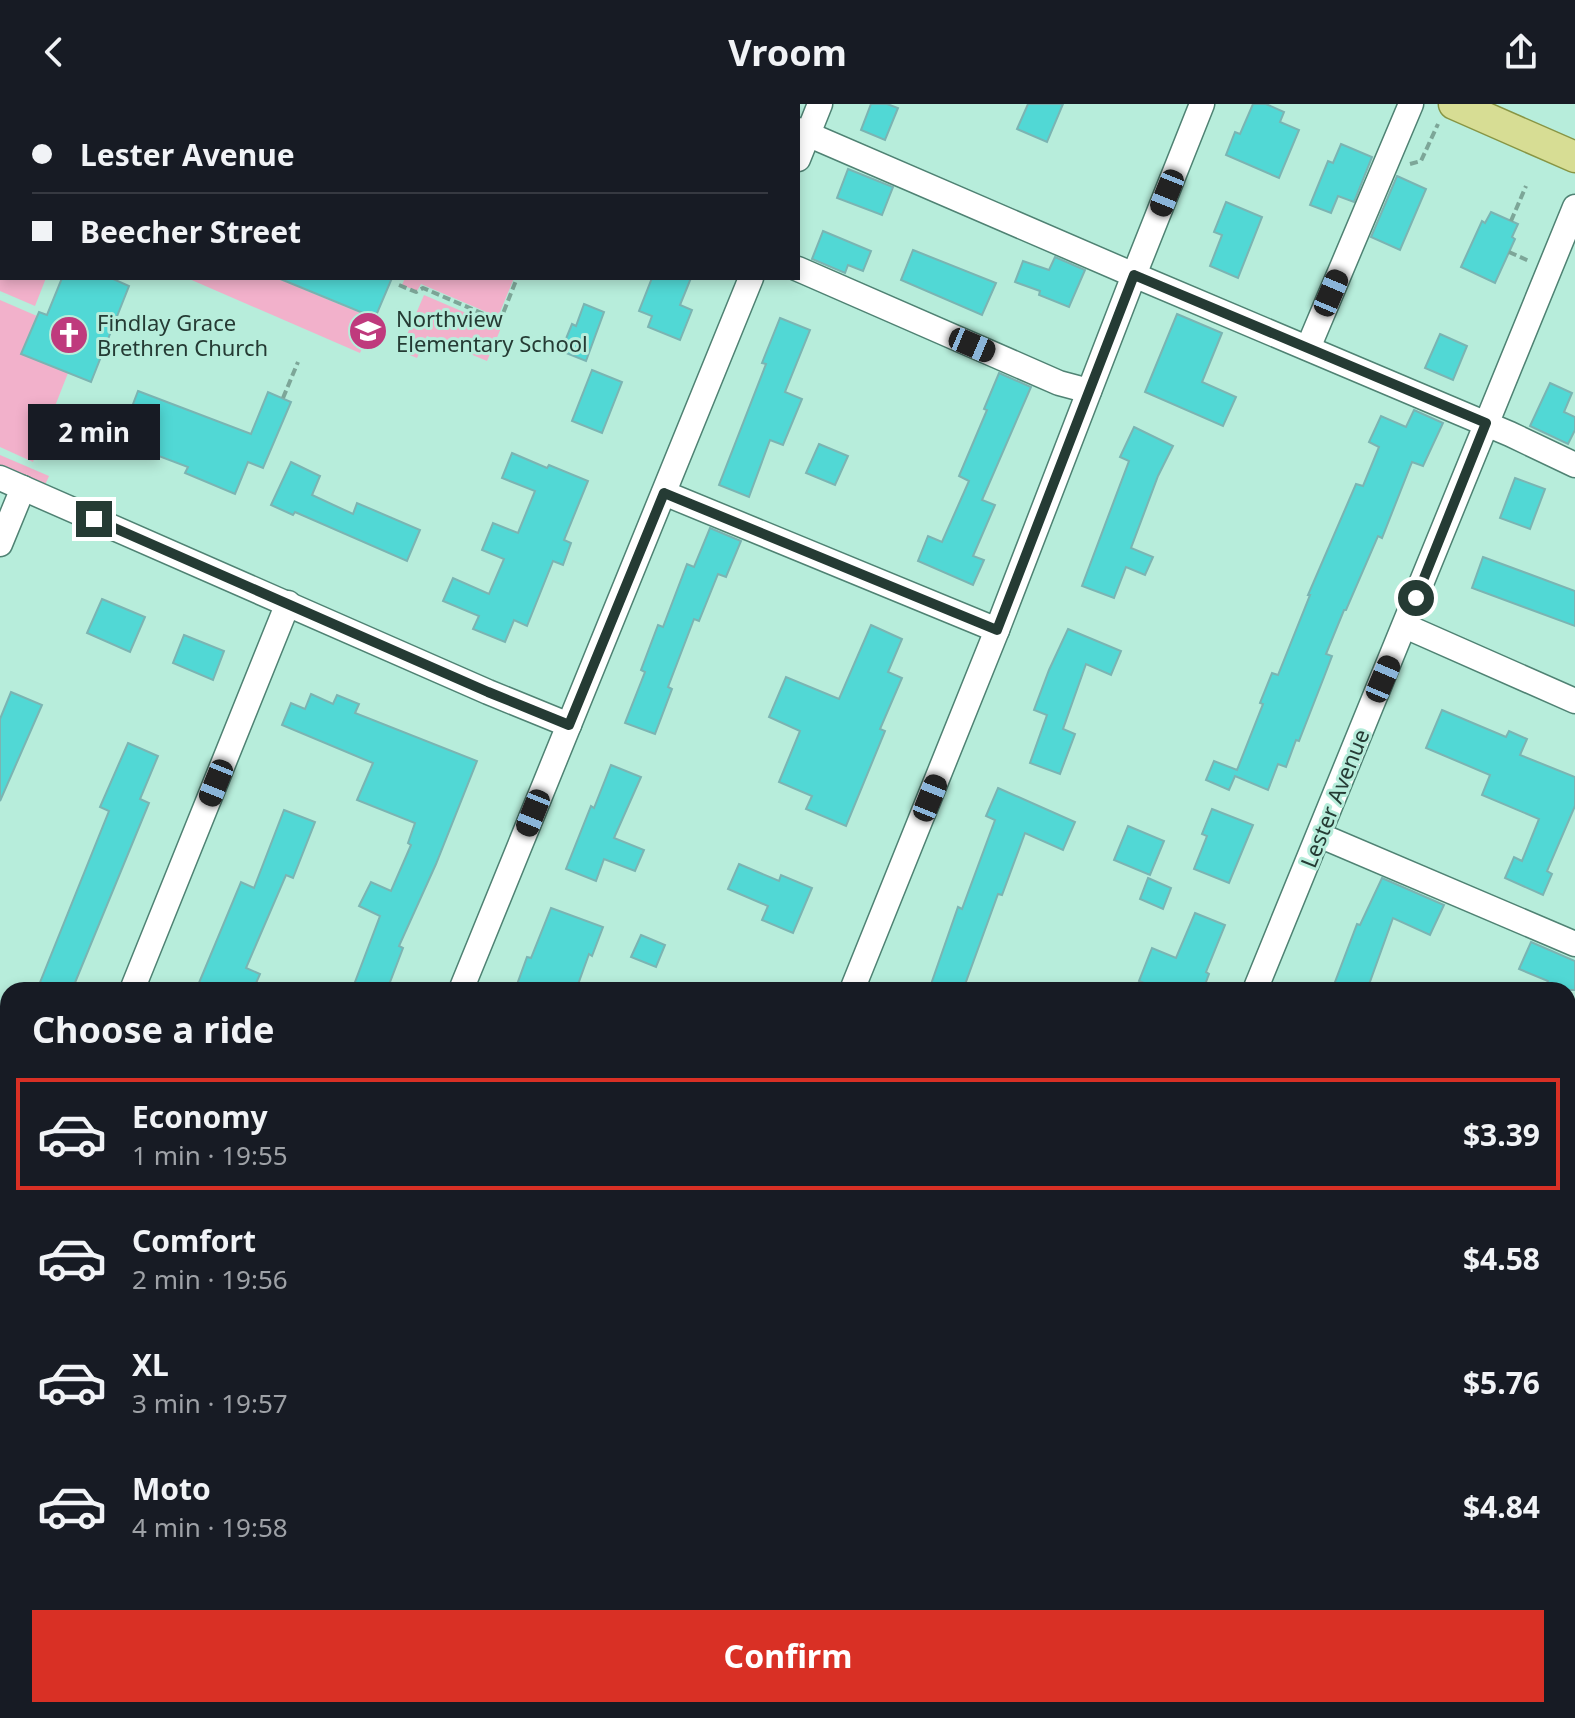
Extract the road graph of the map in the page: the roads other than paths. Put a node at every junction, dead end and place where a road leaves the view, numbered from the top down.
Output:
1 (820, 104) edge
2 (1202, 104) edge
3 (1411, 104) edge
4 (1447, 111) edge
5 (803, 132) edge
6 (1575, 157) edge
7 (1575, 207) edge
8 (800, 270) edge
9 (1134, 275) junction
10 (750, 280) edge
11 (1308, 348) junction
12 (1089, 391) junction
13 (1486, 423) junction
14 (1575, 465) edge
15 (0, 478) edge
16 (23, 488) junction
17 (664, 493) junction
18 (0, 544) edge
19 (288, 603) junction
20 (1405, 626) junction
21 (997, 630) junction
22 (1575, 701) edge
23 (569, 725) junction
24 (1319, 835) junction
25 (1575, 944) edge
26 (135, 982) edge
27 (464, 982) edge
28 (855, 982) edge
29 (1258, 982) edge

1 - 5 street
2 - 9 street
3 - 11 street
4 - 6 main road
5 - 9 street
7 - 13 street, Lester Avenue
8 - 12 street
9 - 11 street
9 - 12 street
10 - 17 street
11 - 13 street
12 - 21 street
13 - 14 street
13 - 20 street, Lester Avenue
15 - 16 street
16 - 18 street
16 - 19 street
17 - 21 street
17 - 23 street
19 - 23 street
19 - 26 street
20 - 22 street
20 - 24 street, Lester Avenue
21 - 28 street
23 - 27 street
24 - 25 street
24 - 29 street, Lester Avenue

